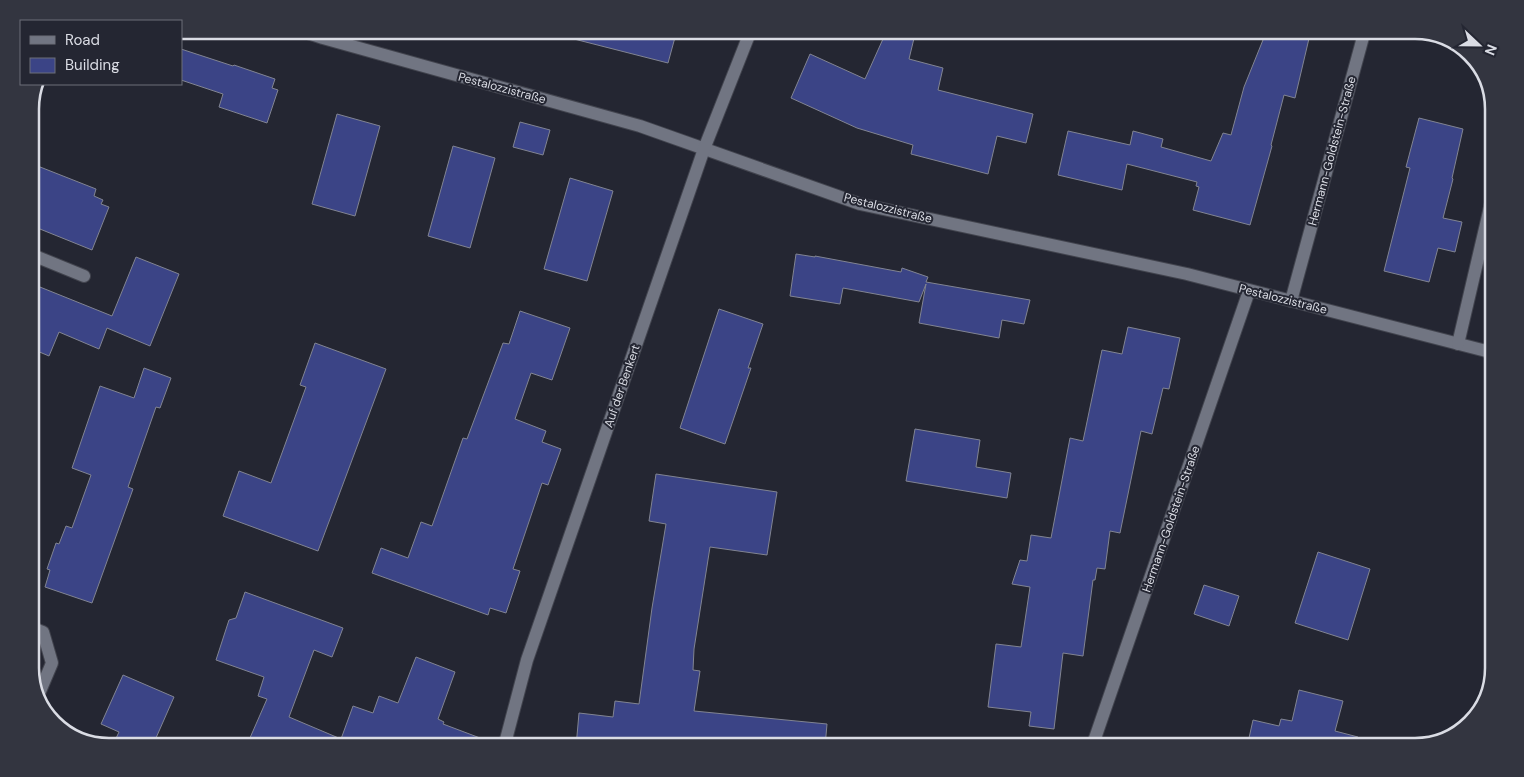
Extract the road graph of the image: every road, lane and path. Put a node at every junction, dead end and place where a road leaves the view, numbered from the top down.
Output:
1 (327, 39) edge
2 (747, 39) edge
3 (1363, 39) edge
4 (704, 149) junction
5 (1485, 228) edge
6 (39, 258) edge
7 (84, 276) dead end
8 (1249, 290) junction
9 (1291, 301) junction
10 (1458, 344) junction
11 (1485, 351) edge
12 (39, 630) edge
13 (41, 688) edge
14 (506, 738) edge
15 (1095, 738) edge

1 - 4 street, Pestalozzistraße
2 - 4 street, Auf der Benkert
3 - 9 street, Hermann-Goldstein-Straße
4 - 8 street, Pestalozzistraße
4 - 14 street, Auf der Benkert
5 - 10 street
6 - 7 street
8 - 9 street, Pestalozzistraße
8 - 15 street, Hermann-Goldstein-Straße
9 - 10 street, Pestalozzistraße
10 - 11 street, Pestalozzistraße
12 - 13 street

